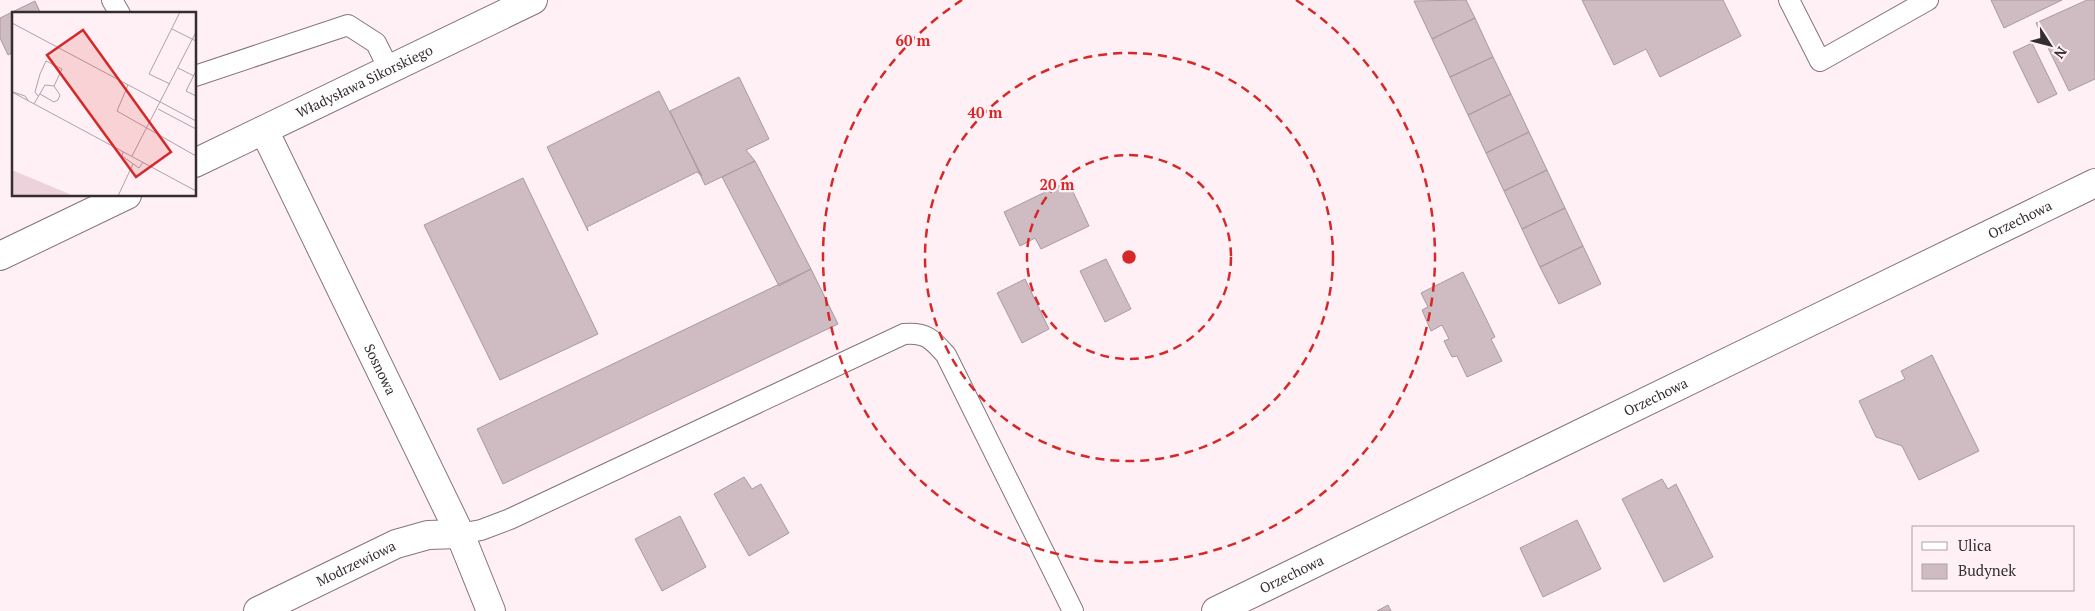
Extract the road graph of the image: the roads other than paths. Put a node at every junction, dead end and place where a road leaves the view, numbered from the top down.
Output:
1 (112, 0) edge
2 (532, 0) edge
3 (1789, 0) edge
4 (1928, 0) edge
5 (119, 12) edge
6 (389, 69) junction
7 (196, 76) edge
8 (264, 130) junction
9 (196, 163) edge
10 (2095, 183) edge
11 (116, 198) edge
12 (0, 256) edge
13 (460, 534) junction
14 (258, 611) edge
15 (491, 611) edge
16 (1073, 611) edge
17 (1216, 611) edge

1 - 5 lane
2 - 6 street, Władysława Sikorskiego
3 - 4 lane
6 - 7 lane
6 - 8 street, Władysława Sikorskiego
8 - 9 street, Władysława Sikorskiego
8 - 13 street, Sosnowa
10 - 17 street, Orzechowa
11 - 12 street
13 - 14 street, Modrzewiowa
13 - 15 street, Sosnowa
13 - 16 lane

